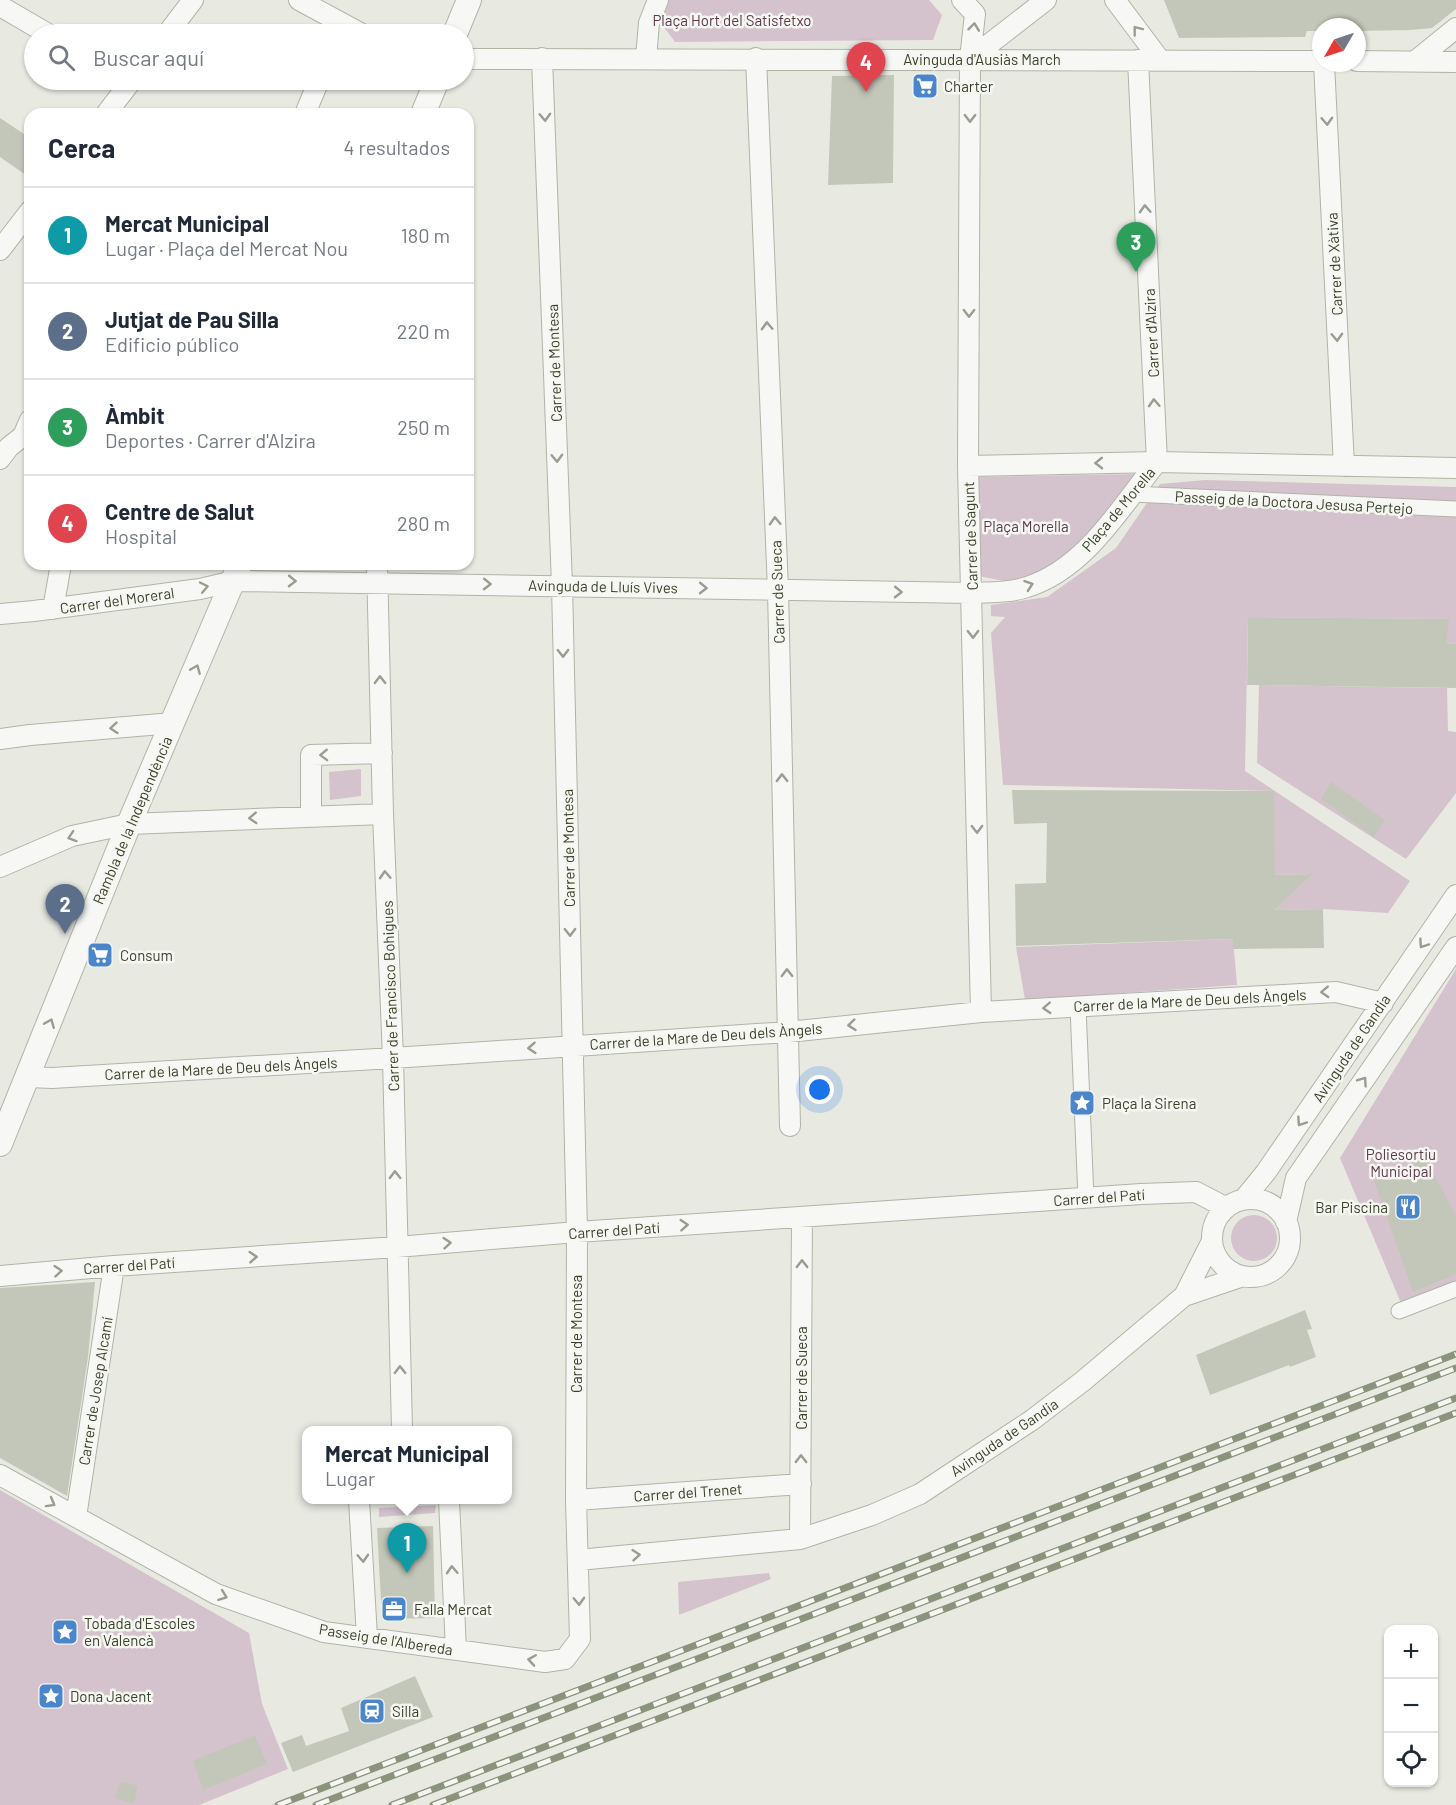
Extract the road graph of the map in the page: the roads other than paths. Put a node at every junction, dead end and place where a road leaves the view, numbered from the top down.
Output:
1 (191, 0) edge
2 (298, 0) edge
3 (469, 0) edge
4 (658, 0) edge
5 (963, 0) edge
6 (1046, 0) edge
7 (1115, 0) edge
8 (0, 6) edge
9 (31, 24) edge
10 (173, 24) edge
11 (332, 24) edge
12 (459, 24) edge
13 (1456, 28) edge
14 (474, 58) edge
15 (542, 58) junction
16 (645, 58) junction
17 (756, 58) junction
18 (970, 59) junction
19 (1138, 60) junction
20 (1160, 60) junction
21 (1366, 61) edge
22 (1312, 62) edge
23 (1414, 62) junction
24 (1456, 62) edge
25 (1324, 72) edge
26 (123, 90) edge
27 (315, 90) edge
28 (433, 90) edge
29 (110, 108) edge
30 (307, 108) edge
31 (425, 108) edge
32 (23, 235) edge
33 (0, 250) edge
34 (24, 434) edge
35 (0, 459) edge
36 (1157, 462) junction
37 (968, 466) junction
38 (1344, 466) junction
39 (1456, 468) edge
40 (1132, 494) junction
41 (1456, 509) edge
42 (60, 570) edge
43 (237, 572) edge
44 (378, 573) edge
45 (562, 585) junction
46 (778, 590) junction
47 (972, 593) junction
48 (53, 609) junction
49 (0, 614) edge
50 (173, 723) junction
51 (0, 739) edge
52 (382, 753) junction
53 (383, 814) junction
54 (312, 816) junction
55 (129, 824) junction
56 (0, 867) edge
57 (1456, 895) edge
58 (1456, 947) edge
59 (1383, 1003) junction
60 (1078, 1006) junction
61 (981, 1012) junction
62 (788, 1032) junction
63 (572, 1045) junction
64 (393, 1058) junction
65 (28, 1077) junction
66 (7, 1110) edge
67 (790, 1126) dead end
68 (0, 1144) edge
69 (1086, 1198) junction
70 (1244, 1199) junction
71 (1225, 1207) junction
72 (802, 1217) junction
73 (1286, 1222) junction
74 (576, 1232) junction
75 (1211, 1243) junction
76 (397, 1247) junction
77 (114, 1266) junction
78 (0, 1276) edge
79 (1240, 1277) junction
80 (1456, 1289) edge
81 (1184, 1296) junction
82 (1399, 1311) dead end
83 (404, 1426) edge
84 (0, 1475) edge
85 (801, 1484) junction
86 (576, 1500) junction
87 (359, 1504) edge
88 (449, 1504) edge
89 (76, 1517) junction
90 (800, 1539) junction
91 (578, 1560) junction
92 (367, 1637) junction
93 (580, 1639) joint
94 (456, 1650) junction

1 - 10 street
2 - 11 street
3 - 12 street
4 - 16 street
18 -> 5 street, Carrer de Sagunt
6 - 18 street
20 -> 7 street
8 - 9 street
13 - 23 street
14 - 15 street, Avinguda d'Ausiàs March
15 - 16 street, Avinguda d'Ausiàs March
15 -> 45 street, Carrer de Montesa
16 - 17 street, Avinguda d'Ausiàs March
17 - 18 street, Avinguda d'Ausiàs March
46 -> 17 street, Carrer de Sueca
18 - 19 street, Avinguda d'Ausiàs March
18 -> 37 street, Carrer de Sagunt
19 - 20 street, Avinguda d'Ausiàs March
36 -> 19 street, Carrer d'Alzira
20 - 22 street, Avinguda d'Ausiàs March
21 - 23 street
23 - 24 street
25 -> 38 street, Carrer de Xàtiva
26 - 29 street
27 - 30 street
28 - 31 street
32 - 33 street
34 - 35 street
36 -> 37 street, Plaça de Morella
36 - 38 street
36 - 40 street, Plaça de Morella
37 - 47 street, Carrer de Sagunt
38 - 39 street
40 - 41 street, Passeig de la Doctora Jesusa Pertejo
47 -> 40 street, Plaça de Morella
42 - 48 street
43 -> 44 street, Avinguda de Lluís Vives
48 -> 43 street, Carrer del Moreral
50 -> 43 street, Rambla de la Independència
44 -> 45 street, Avinguda de Lluís Vives
52 -> 44 street, Carrer de Francisco Bohigues
45 -> 46 street, Avinguda de Lluís Vives
45 -> 63 street, Carrer de Montesa
46 -> 47 street, Avinguda de Lluís Vives
62 -> 46 street, Carrer de Sueca
47 -> 61 street, Carrer de Sagunt
48 - 49 street, Carrer del Moreral
50 -> 51 street
50 - 55 street, Rambla de la Independència
52 - 53 street, Carrer de Francisco Bohigues
52 -> 54 street
53 - 54 street
64 -> 53 street, Carrer de Francisco Bohigues
54 -> 55 street
55 -> 56 street
65 -> 55 street, Rambla de la Independència
57 -> 59 street, Avinguda de Gandia
73 -> 58 street, Avinguda de Gandia
59 -> 60 street, Carrer de la Mare de Deu dels Àngels
59 -> 70 street, Avinguda de Gandia
60 -> 61 street, Carrer de la Mare de Deu dels Àngels
60 - 69 street
61 -> 62 street, Carrer de la Mare de Deu dels Àngels
62 - 63 street, Carrer de la Mare de Deu dels Àngels
62 - 67 street, Carrer de Sueca
63 -> 64 street, Carrer de la Mare de Deu dels Àngels
63 - 74 street, Carrer de Montesa
64 - 65 street, Carrer de la Mare de Deu dels Àngels
76 -> 64 street, Carrer de Francisco Bohigues
65 - 66 street, Rambla de la Independència
66 - 68 street, Rambla de la Independència
69 - 71 street, Carrer del Patí
69 - 72 street, Carrer del Patí
70 - 71 street
70 - 73 street
71 - 75 street
74 -> 72 street, Carrer del Patí
85 -> 72 street, Carrer de Sueca
73 - 79 street
76 -> 74 street, Carrer del Patí
74 - 86 street, Carrer de Montesa
75 - 79 street
75 - 81 street, Avinguda de Gandia
77 -> 76 street, Carrer del Patí
83 -> 76 street, Carrer de Francisco Bohigues
78 -> 77 street, Carrer del Patí
77 - 89 street, Carrer de Josep Alcamí
79 - 81 street, Avinguda de Gandia
80 - 82 street
81 - 90 street, Avinguda de Gandia
84 -> 89 street, Passeig de l'Albereda
85 - 86 street, Carrer del Trenet
85 - 90 street, Carrer de Sueca
86 - 91 street, Carrer de Montesa
87 -> 92 street
94 -> 88 street
89 -> 92 street, Passeig de l'Albereda
91 -> 90 street
91 -> 93 street, Carrer de Montesa
92 - 94 street, Passeig de l'Albereda
93 -> 94 street, Passeig de l'Albereda

